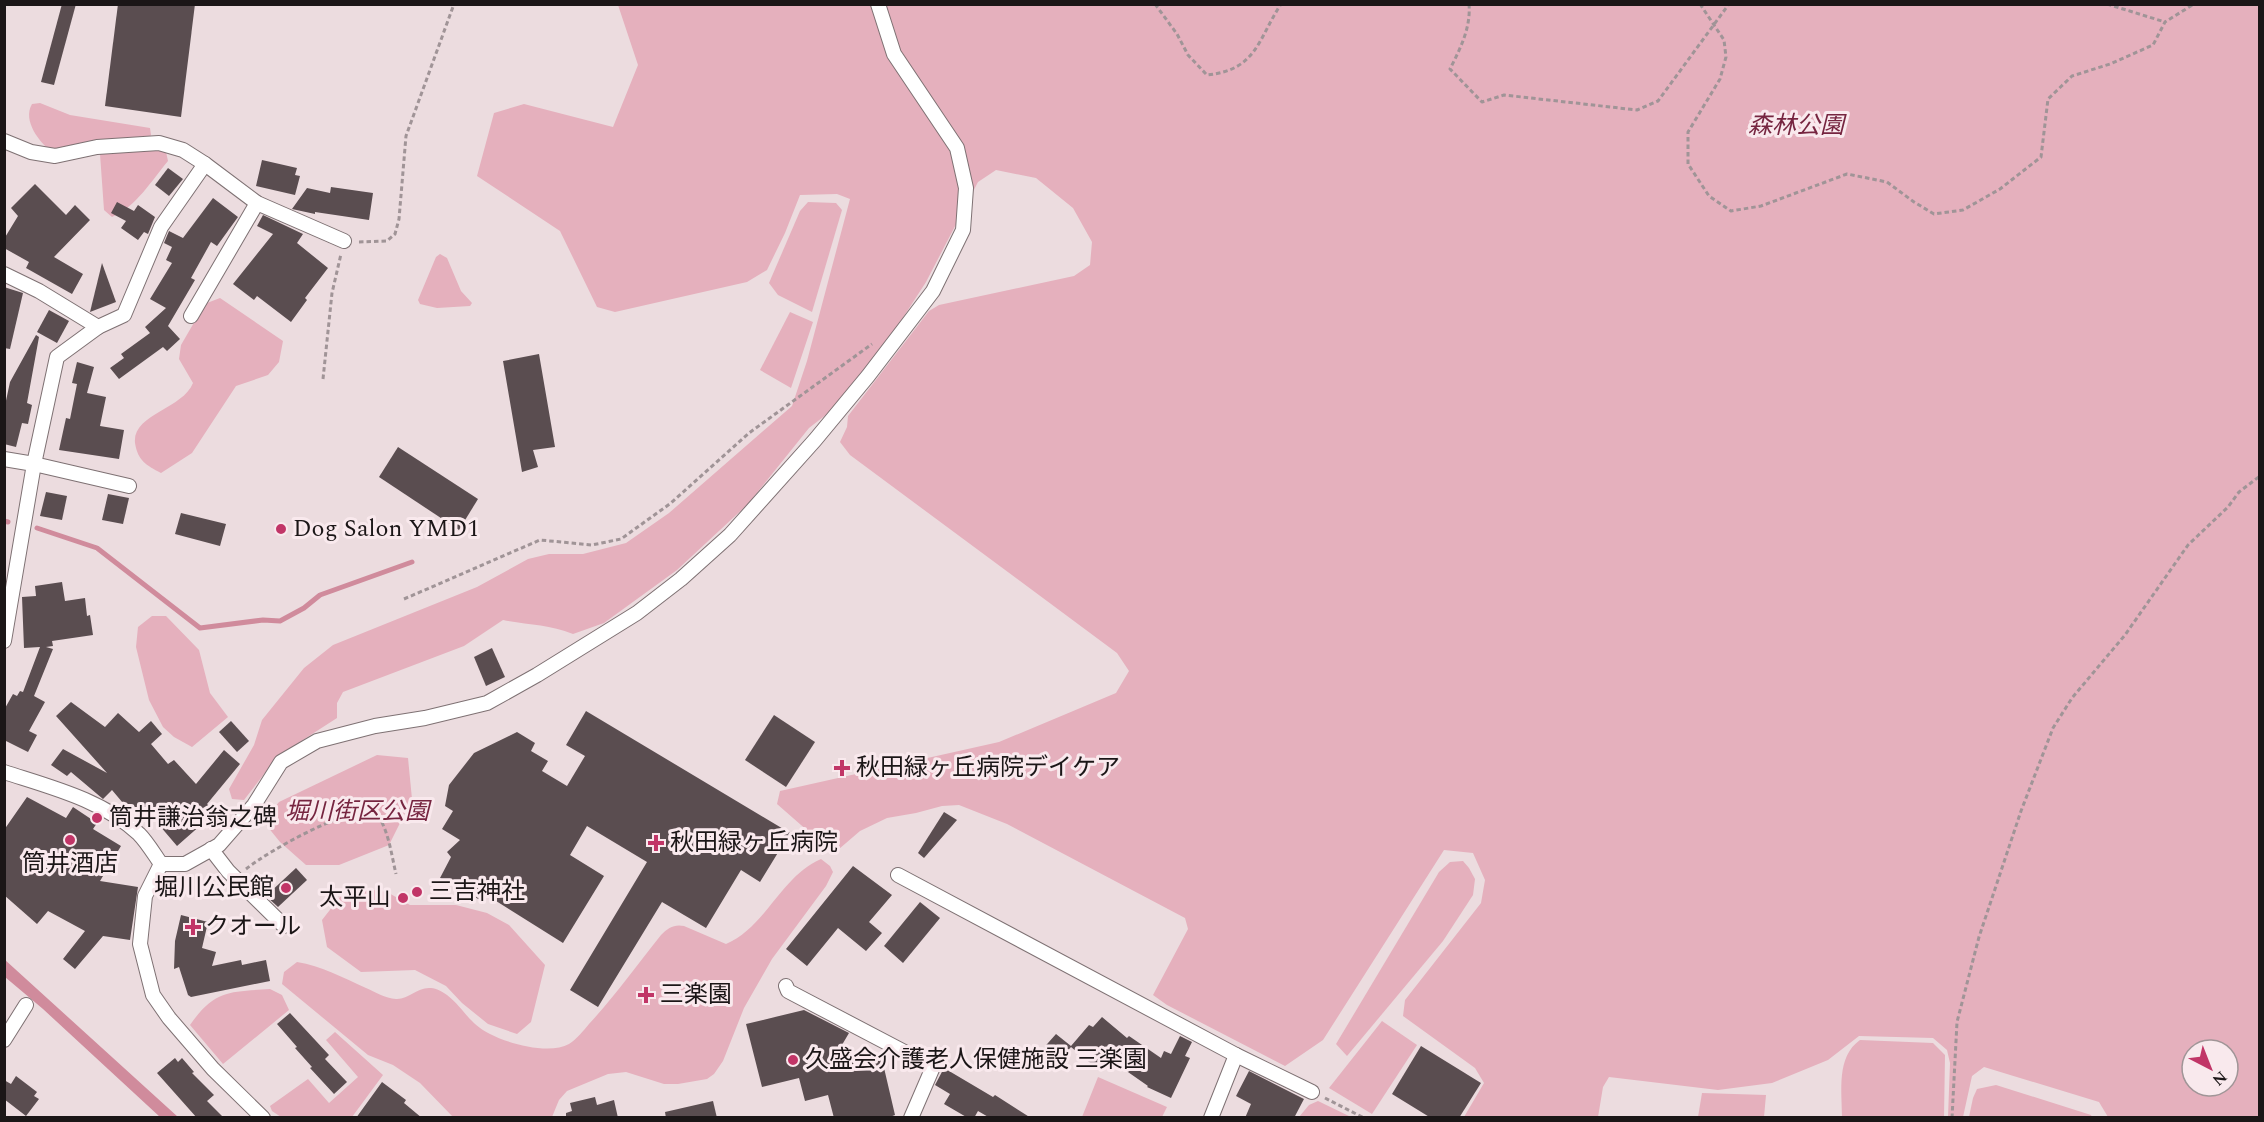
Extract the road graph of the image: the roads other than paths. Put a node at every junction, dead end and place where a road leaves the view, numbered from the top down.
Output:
1 (878, 4) edge
2 (4, 141) edge
3 (205, 164) junction
4 (257, 203) junction
5 (344, 241) road end
6 (4, 274) edge
7 (191, 316) dead end
8 (98, 327) junction
9 (4, 459) edge
10 (34, 464) junction
11 (129, 486) dead end
12 (4, 641) edge
13 (4, 772) edge
14 (212, 849) junction
15 (161, 864) junction
16 (898, 875) dead end
17 (284, 927) dead end
18 (786, 986) dead end
19 (26, 1005) dead end
20 (4, 1040) edge
21 (1236, 1055) junction
22 (1312, 1092) road end
23 (263, 1118) edge
24 (911, 1118) edge
25 (1211, 1118) edge

1 - 14 street
2 - 3 street
3 - 4 street
3 - 8 street
4 - 5 street
4 - 7 street
6 - 8 street
8 - 10 street
9 - 10 street
10 - 11 street
10 - 12 street
13 - 15 street
14 - 15 street
14 - 17 street
15 - 23 street
16 - 21 street
18 - 24 street
19 - 20 street
21 - 22 street
21 - 25 street

